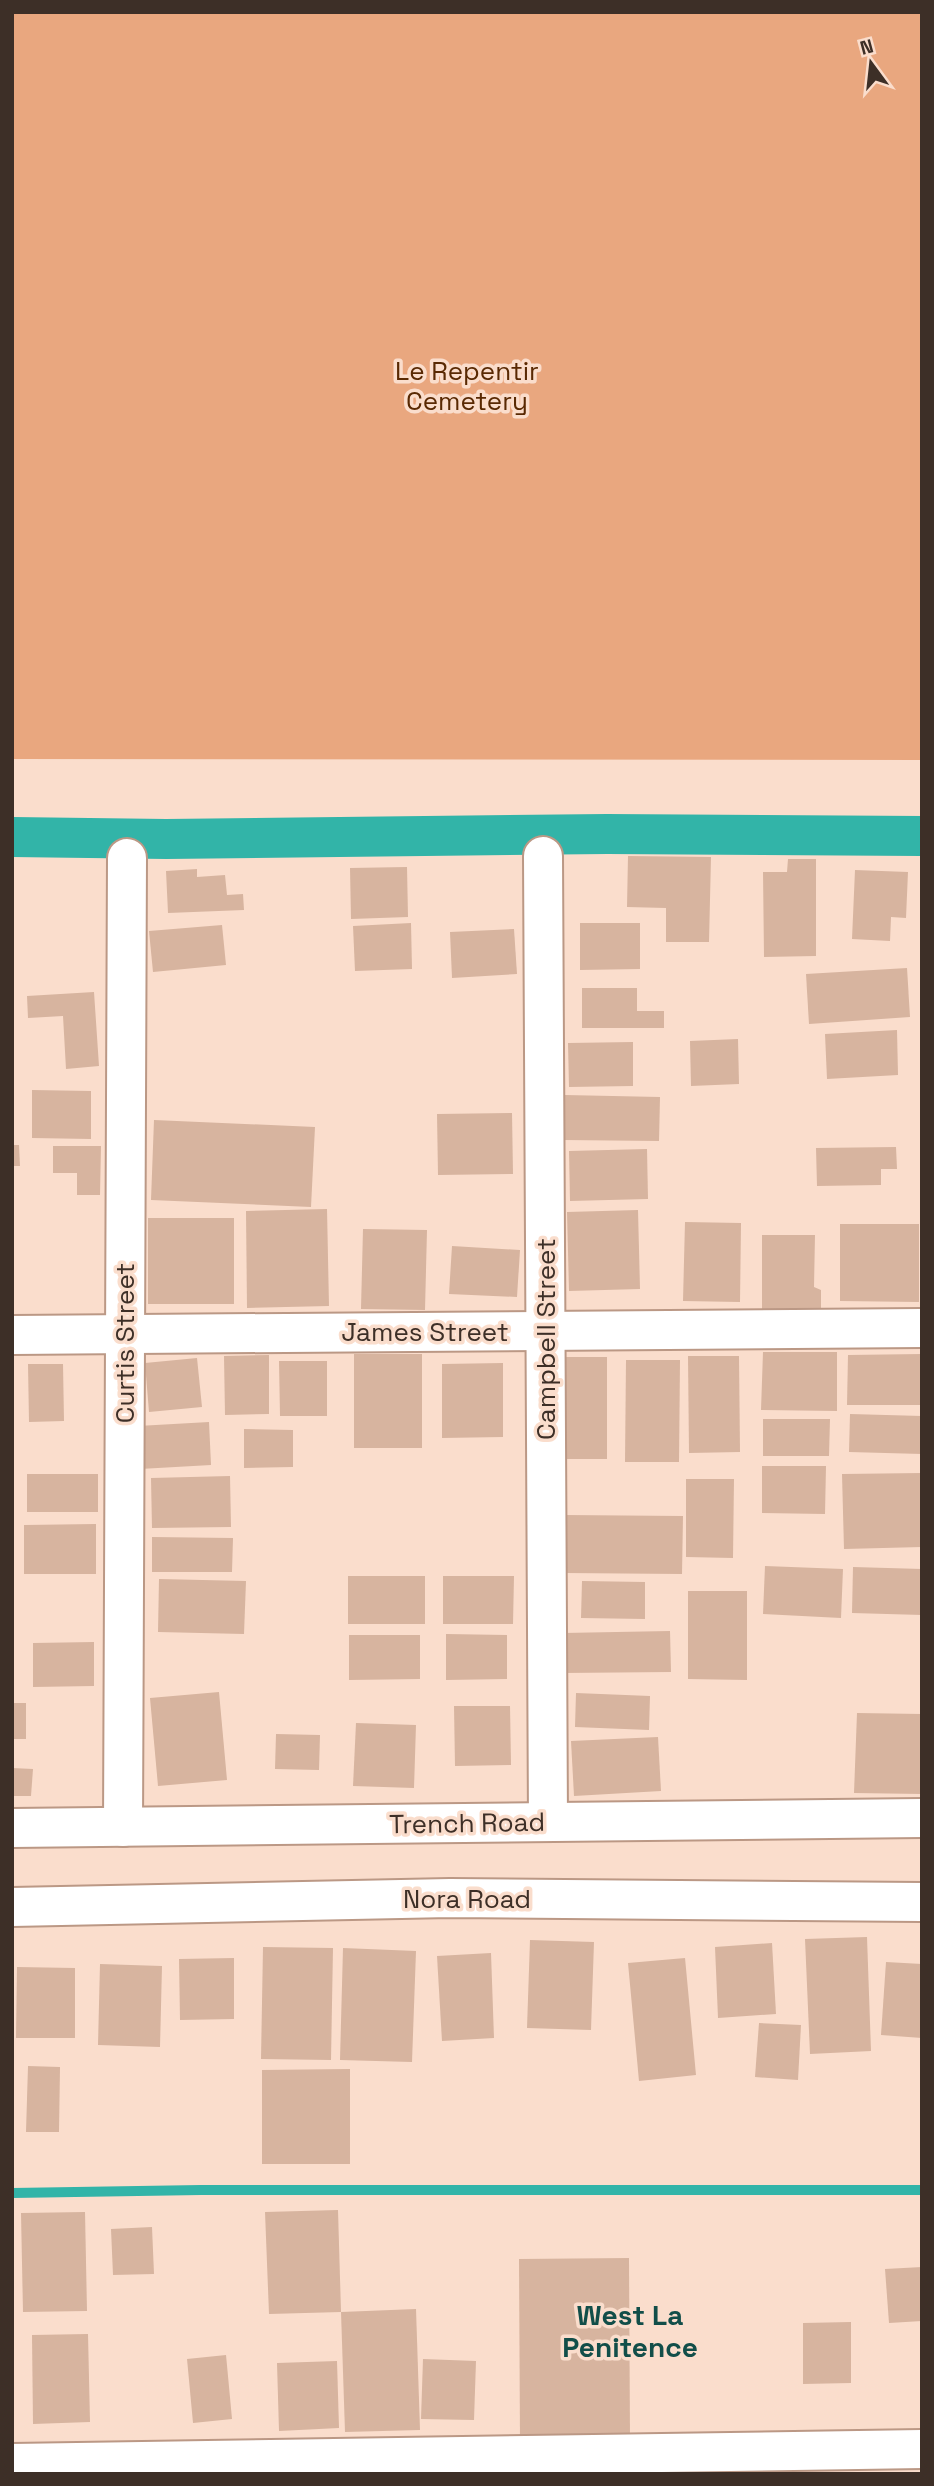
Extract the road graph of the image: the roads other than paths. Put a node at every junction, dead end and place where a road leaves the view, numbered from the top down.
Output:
1 (543, 856) dead end
2 (127, 859) dead end
3 (922, 1328) edge
4 (546, 1331) junction
5 (125, 1334) junction
6 (12, 1335) edge
7 (922, 1818) edge
8 (548, 1822) junction
9 (124, 1827) junction
10 (12, 1828) edge
11 (922, 1902) edge
12 (12, 1907) edge
13 (922, 2449) edge
14 (12, 2463) edge

1 - 4 street, Campbell Street
2 - 5 street, Curtis Street
3 - 4 street, James Street
4 - 5 street, James Street
4 - 8 street, Campbell Street
5 - 6 street, James Street
5 - 9 street, Curtis Street
7 - 8 street, Trench Road
8 - 9 street, Trench Road
9 - 10 street, Trench Road
11 - 12 street, Nora Road
13 - 14 street

